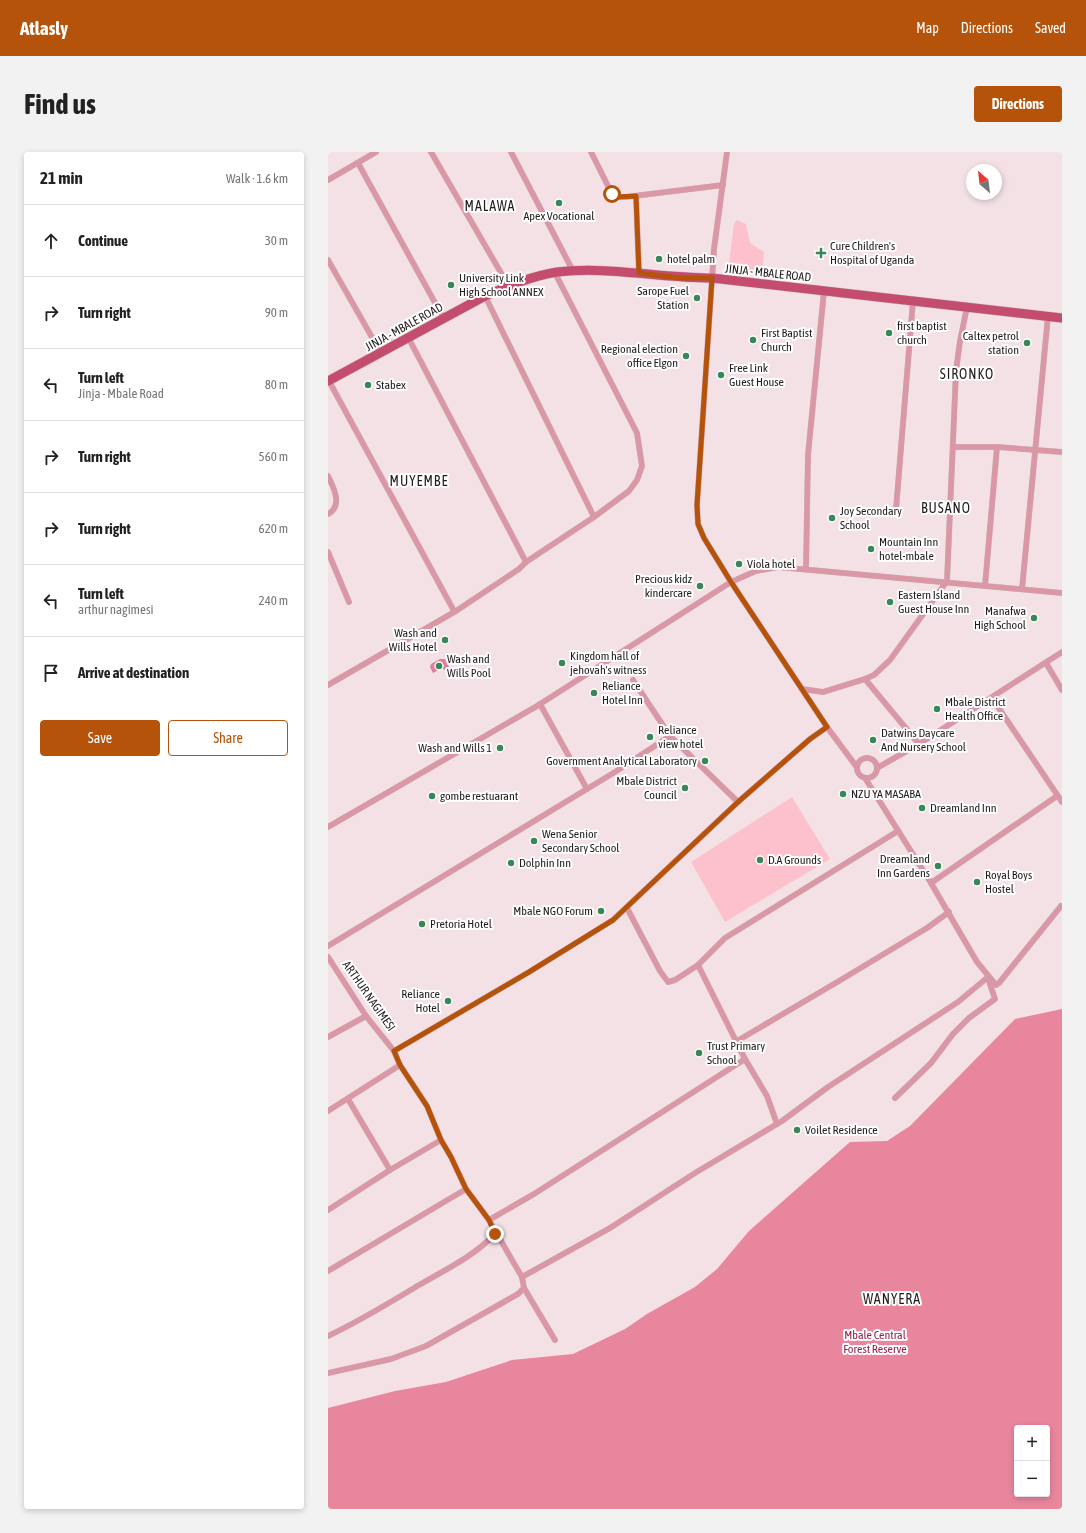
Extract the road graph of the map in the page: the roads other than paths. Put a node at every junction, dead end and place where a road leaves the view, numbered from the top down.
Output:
1 (376, 152) edge
2 (431, 152) edge
3 (511, 152) edge
4 (590, 152) edge
5 (727, 152) edge
6 (358, 163) junction
7 (328, 180) edge
8 (723, 185) junction
9 (636, 196) junction
10 (328, 260) edge
11 (573, 271) junction
12 (555, 273) junction
13 (639, 273) junction
14 (712, 278) junction
15 (508, 285) junction
16 (824, 291) junction
17 (485, 296) junction
18 (913, 301) junction
19 (967, 307) junction
20 (1048, 316) junction
21 (1062, 318) edge
22 (444, 319) junction
23 (409, 339) junction
24 (381, 353) junction
25 (329, 381) edge
26 (954, 447) junction
27 (997, 447) junction
28 (1036, 450) junction
29 (1062, 452) edge
30 (328, 476) edge
31 (896, 509) dead end
32 (328, 514) edge
33 (594, 517) junction
34 (328, 552) edge
35 (526, 562) junction
36 (806, 569) junction
37 (946, 581) junction
38 (731, 582) junction
39 (985, 586) junction
40 (1022, 589) junction
41 (1062, 593) edge
42 (349, 602) dead end
43 (454, 612) junction
44 (1062, 652) edge
45 (1046, 663) junction
46 (865, 679) junction
47 (633, 680) dead end
48 (328, 685) edge
49 (802, 689) junction
50 (1062, 690) edge
51 (992, 698) junction
52 (540, 704) junction
53 (827, 727) junction
54 (670, 736) junction
55 (920, 744) junction
56 (856, 766) junction
57 (877, 768) junction
58 (866, 778) junction
59 (587, 788) junction
60 (1057, 796) junction
61 (738, 802) junction
62 (1062, 802) edge
63 (328, 827) edge
64 (898, 831) junction
65 (931, 883) junction
66 (1061, 906) edge
67 (627, 908) junction
68 (948, 912) junction
69 (328, 946) edge
70 (328, 957) edge
71 (698, 965) junction
72 (988, 977) junction
73 (366, 1016) junction
74 (328, 1037) edge
75 (737, 1041) junction
76 (394, 1051) junction
77 (745, 1059) junction
78 (400, 1065) junction
79 (895, 1098) dead end
80 (348, 1099) junction
81 (328, 1111) edge
82 (776, 1124) junction
83 (441, 1140) junction
84 (390, 1170) junction
85 (466, 1189) junction
86 (328, 1210) edge
87 (489, 1220) junction
88 (495, 1234) junction
89 (328, 1271) edge
90 (522, 1277) junction
91 (524, 1288) junction
92 (328, 1336) edge
93 (555, 1340) dead end
94 (328, 1372) edge

1 - 6 street
2 - 15 street
3 - 11 street
4 - 9 street
5 - 8 street
6 - 7 street
6 - 22 street
8 - 9 street
8 - 14 street
9 - 13 street
10 - 24 street
11 - 12 main road, JINJA - MBALE ROAD
11 - 13 main road, JINJA - MBALE ROAD
12 - 15 main road, JINJA - MBALE ROAD
12 - 33 street
13 - 14 main road, JINJA - MBALE ROAD
14 - 16 main road, JINJA - MBALE ROAD
14 - 38 street
15 - 17 main road, JINJA - MBALE ROAD
16 - 18 main road, JINJA - MBALE ROAD
16 - 36 street
17 - 22 main road, JINJA - MBALE ROAD
17 - 33 street
18 - 19 main road, JINJA - MBALE ROAD
18 - 31 street
19 - 20 main road, JINJA - MBALE ROAD
19 - 26 street
20 - 21 main road, JINJA - MBALE ROAD
20 - 28 street
22 - 23 main road, JINJA - MBALE ROAD
23 - 24 main road, JINJA - MBALE ROAD
23 - 35 street
24 - 25 main road, JINJA - MBALE ROAD
25 - 43 street
26 - 27 street
26 - 37 street
27 - 28 street
27 - 39 street
28 - 29 street
28 - 40 street
30 - 32 street
33 - 35 street
34 - 42 street
35 - 43 street
36 - 37 street
36 - 38 street
37 - 39 street
37 - 46 street
38 - 49 street
38 - 52 street
39 - 40 street
40 - 41 street
43 - 48 street
44 - 45 street
45 - 50 street
45 - 51 street
46 - 49 street
46 - 55 street
47 - 54 street
49 - 53 street
51 - 55 street
51 - 60 street
52 - 59 street
52 - 63 street
53 - 56 street
53 - 61 street
54 - 59 street
54 - 61 street
55 - 57 street
56 - 57 street
56 - 58 street
57 - 58 street
58 - 64 street
59 - 69 street
60 - 62 street
60 - 65 street
61 - 67 street
64 - 65 street
64 - 71 street
65 - 68 street
66 - 72 street
67 - 71 street
67 - 76 street
68 - 72 street
68 - 75 street
70 - 73 street, ARTHUR NAGIMESI
71 - 75 street
72 - 79 street
72 - 82 street
73 - 74 street
73 - 76 street, ARTHUR NAGIMESI
75 - 77 street
76 - 78 street, ARTHUR NAGIMESI
77 - 82 street
77 - 87 street
78 - 80 street
78 - 83 street, ARTHUR NAGIMESI
80 - 81 street
80 - 84 street
82 - 90 street
83 - 84 street
83 - 85 street, ARTHUR NAGIMESI
84 - 86 street
85 - 87 street, ARTHUR NAGIMESI
85 - 89 street
87 - 88 street, ARTHUR NAGIMESI
88 - 90 street, ARTHUR NAGIMESI
88 - 92 street
90 - 91 street
91 - 93 street
91 - 94 street

